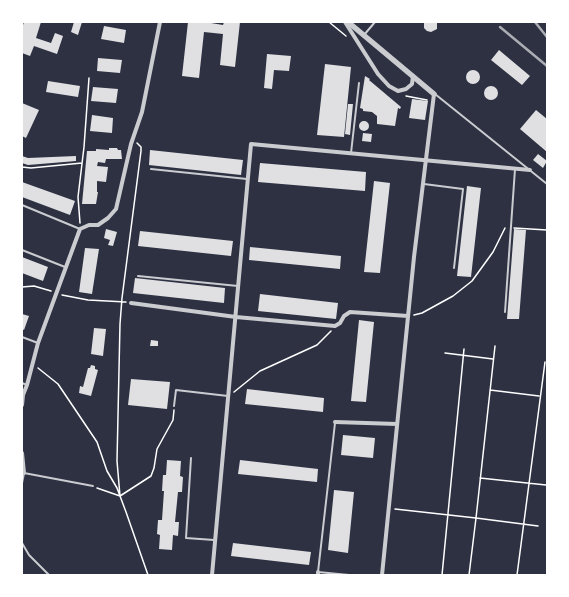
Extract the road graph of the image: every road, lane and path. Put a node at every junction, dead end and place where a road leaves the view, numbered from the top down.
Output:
1 (160, 22) edge
2 (347, 22) edge
3 (375, 22) edge
4 (364, 36) junction
5 (413, 76) junction
6 (89, 78) dead end
7 (359, 83) dead end
8 (434, 94) junction
9 (132, 140) junction
10 (351, 154) junction
11 (425, 160) junction
12 (82, 163) junction
13 (22, 167) edge
14 (151, 169) dead end
15 (515, 169) junction
16 (530, 170) junction
17 (248, 179) junction
18 (423, 184) junction
19 (547, 184) edge
20 (22, 205) edge
21 (506, 227) dead end
22 (513, 228) dead end
23 (80, 229) junction
24 (547, 230) edge
25 (22, 250) edge
26 (66, 268) junction
27 (454, 268) dead end
28 (138, 276) dead end
29 (239, 286) junction
30 (22, 287) edge
31 (56, 293) junction
32 (122, 302) junction
33 (131, 303) joint
34 (505, 312) dead end
35 (408, 316) junction
36 (236, 317) junction
37 (335, 326) junction
38 (22, 337) edge
39 (38, 343) junction
40 (495, 346) dead end
41 (464, 349) dead end
42 (445, 353) dead end
43 (464, 356) junction
44 (493, 359) junction
45 (545, 362) dead end
46 (32, 363) junction
47 (22, 383) edge
48 (27, 385) junction
49 (490, 390) junction
50 (229, 396) junction
51 (540, 396) junction
52 (22, 405) edge
53 (174, 406) joint
54 (335, 422) joint
55 (397, 424) junction
56 (22, 453) edge
57 (192, 458) dead end
58 (24, 473) junction
59 (480, 478) junction
60 (22, 483) edge
61 (529, 484) junction
62 (546, 485) dead end
63 (93, 486) joint
64 (120, 496) junction
65 (389, 508) junction
66 (448, 515) junction
67 (476, 518) junction
68 (524, 524) junction
69 (538, 526) dead end
70 (216, 540) junction
71 (22, 543) edge
72 (318, 573) edge
73 (49, 575) edge
74 (148, 575) edge
75 (212, 575) edge
76 (349, 575) edge
77 (382, 575) edge
78 (442, 575) edge
79 (469, 575) edge
80 (517, 575) edge

1 - 9 street
2 - 4 street
2 - 5 street
3 - 4 lane
4 - 5 street
5 - 8 street
6 - 12 path
7 - 10 lane
8 - 11 street
8 - 16 lane
9 - 23 street
9 - 32 path
10 - 11 street
10 - 17 street
11 - 15 street
11 - 18 street
12 - 13 path
12 - 23 path
14 - 17 lane
15 - 16 street
15 - 34 lane
16 - 19 lane
17 - 29 street
18 - 27 lane
18 - 35 street
20 - 23 lane
21 - 35 path
22 - 24 path
23 - 26 street
25 - 26 lane
26 - 31 street
28 - 29 lane
29 - 36 street
30 - 31 path
31 - 32 path
31 - 39 street
32 - 33 path
32 - 64 path
33 - 36 street
35 - 37 street
35 - 55 street
36 - 37 street
36 - 50 street
37 - 50 path
38 - 39 lane
39 - 46 street
40 - 44 path
41 - 43 path
42 - 43 path
43 - 44 path
43 - 66 path
44 - 49 path
45 - 51 path
46 - 48 street
46 - 64 path
47 - 48 lane
48 - 52 street
49 - 51 path
49 - 59 path
50 - 53 lane
50 - 70 street
51 - 61 path
53 - 64 path
54 - 55 street
54 - 72 lane
55 - 65 street
56 - 58 street
57 - 70 lane
58 - 60 lane
58 - 63 lane
59 - 61 path
59 - 67 path
61 - 62 path
61 - 68 path
63 - 64 path
64 - 74 path
65 - 66 path
65 - 77 street
66 - 67 path
66 - 78 path
67 - 68 path
67 - 79 path
68 - 69 path
68 - 80 path
70 - 75 street
71 - 73 lane
72 - 76 lane

